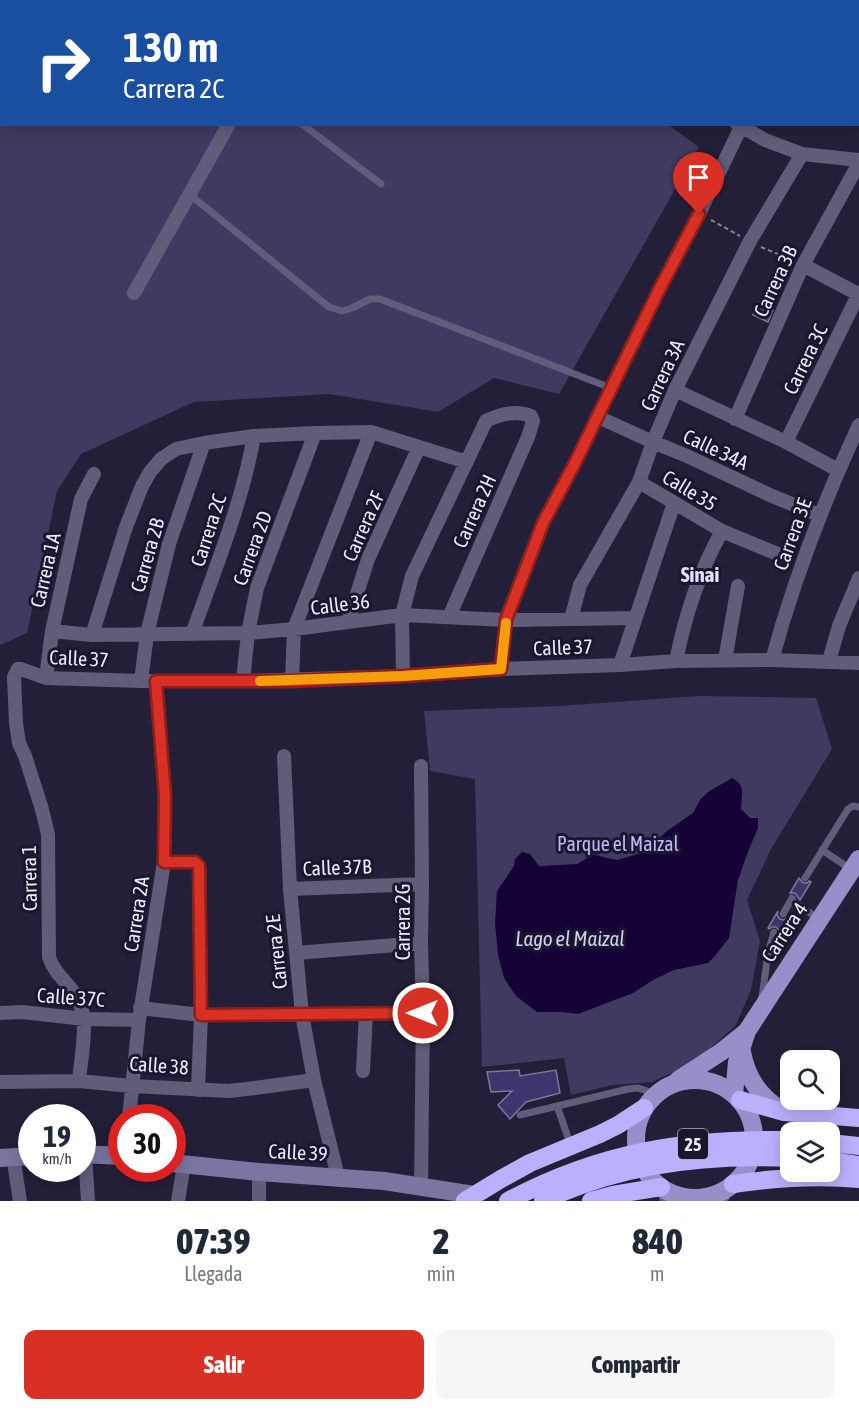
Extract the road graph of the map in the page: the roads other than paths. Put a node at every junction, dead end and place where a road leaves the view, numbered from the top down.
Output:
1 (228, 126) edge
2 (305, 126) edge
3 (739, 126) edge
4 (802, 154) junction
5 (859, 162) edge
6 (381, 184) dead end
7 (189, 194) junction
8 (802, 265) junction
9 (134, 293) dead end
10 (859, 293) edge
11 (611, 388) junction
12 (675, 390) junction
13 (598, 417) junction
14 (735, 418) junction
15 (859, 426) edge
16 (372, 432) junction
17 (315, 433) junction
18 (254, 436) junction
19 (652, 442) junction
20 (786, 442) junction
21 (204, 443) junction
22 (419, 447) junction
23 (466, 462) junction
24 (838, 470) junction
25 (94, 474) dead end
26 (639, 482) junction
27 (674, 503) junction
28 (819, 515) junction
29 (722, 531) junction
30 (780, 555) dead end
31 (859, 578) edge
32 (738, 586) dead end
33 (402, 615) junction
34 (448, 617) junction
35 (634, 618) junction
36 (571, 619) junction
37 (506, 620) junction
38 (348, 622) junction
39 (294, 629) junction
40 (52, 631) junction
41 (248, 633) junction
42 (147, 634) junction
43 (192, 634) junction
44 (92, 635) junction
45 (725, 660) junction
46 (772, 660) junction
47 (676, 661) junction
48 (829, 661) junction
49 (859, 663) edge
50 (620, 665) junction
51 (18, 669) joint
52 (501, 669) junction
53 (403, 676) junction
54 (46, 678) junction
55 (141, 681) junction
56 (156, 681) junction
57 (243, 681) junction
58 (292, 681) junction
59 (284, 756) dead end
60 (421, 766) dead end
61 (859, 807) edge
62 (822, 850) junction
63 (164, 862) junction
64 (855, 864) edge
65 (805, 879) dead end
66 (422, 884) junction
67 (290, 889) junction
68 (783, 914) dead end
69 (819, 920) junction
70 (774, 932) dead end
71 (421, 943) junction
72 (296, 953) junction
73 (761, 1009) junction
74 (0, 1012) edge
75 (366, 1013) junction
76 (423, 1013) junction
77 (139, 1014) junction
78 (302, 1014) junction
79 (201, 1015) junction
80 (85, 1020) junction
81 (744, 1038) junction
82 (363, 1071) dead end
83 (314, 1080) junction
84 (79, 1081) junction
85 (0, 1082) edge
86 (132, 1086) junction
87 (664, 1089) junction
88 (198, 1090) junction
89 (737, 1097) junction
90 (130, 1104) edge
91 (557, 1106) junction
92 (644, 1108) junction
93 (784, 1112) junction
94 (520, 1115) dead end
95 (859, 1118) edge
96 (780, 1140) edge
97 (840, 1144) edge
98 (859, 1146) edge
99 (572, 1147) junction
100 (15, 1157) edge
101 (780, 1158) edge
102 (840, 1162) edge
103 (625, 1163) junction
104 (186, 1165) edge
105 (859, 1165) edge
106 (259, 1172) junction
107 (339, 1177) junction
108 (859, 1179) edge
109 (86, 1182) edge
110 (178, 1182) edge
111 (661, 1189) edge
112 (727, 1191) edge
113 (423, 1194) edge
114 (469, 1198) edge
115 (20, 1201) edge
116 (88, 1201) edge
117 (178, 1201) edge
118 (259, 1201) edge
119 (508, 1201) edge
120 (543, 1201) edge
121 (591, 1201) edge

1 - 7 street
2 - 6 lane
3 - 4 street
3 - 11 street
4 - 5 street
4 - 12 street, Carrera 3A
5 - 8 street, Carrera 3B
7 - 9 street
7 - 11 lane
8 - 10 street
8 - 14 street, Carrera 3B
10 - 20 street, Carrera 3C
11 - 13 street
12 - 14 street, Calle 34A
12 - 19 street, Carrera 3A
13 - 19 street, Calle 34A
13 - 37 street
14 - 20 street, Calle 34A
15 - 24 street, Carrera 3E
16 - 17 street
16 - 22 street
16 - 39 street
17 - 18 street
17 - 41 street, Carrera 2D
18 - 21 street
18 - 43 street, Carrera 2C
19 - 26 street, Carrera 3A
19 - 28 street, Calle 34A
20 - 24 street, Calle 34A
21 - 42 street, Carrera 2B
21 - 44 street
22 - 23 street
22 - 38 street, Carrera 2F
23 - 33 street
23 - 34 street, Carrera 2H
24 - 28 street, Carrera 3E
25 - 40 street, Carrera 1A
26 - 27 street, Calle 35
26 - 36 street, Carrera 3A
27 - 29 street, Calle 35
27 - 35 street
28 - 46 street, Carrera 3E
29 - 30 street, Calle 35
29 - 47 street
31 - 48 street
32 - 45 street
33 - 34 street, Calle 36
33 - 38 street, Calle 36
33 - 53 street
34 - 37 street, Calle 36
35 - 36 street, Calle 36
35 - 50 street
36 - 37 street, Calle 36
37 - 52 street
38 - 39 street, Calle 36
39 - 41 street, Calle 36
39 - 58 street
40 - 44 street, Calle 36
40 - 54 street, Carrera 1A
41 - 43 street, Calle 36
41 - 57 street, Carrera 2D
42 - 43 street, Calle 36
42 - 44 street, Calle 36
42 - 55 street, Carrera 2B
45 - 46 street, Calle 37
45 - 47 street, Calle 37
46 - 48 street, Calle 37
47 - 50 street, Calle 37
48 - 49 street, Calle 37
50 - 52 street, Calle 37
51 - 54 street, Calle 37
51 - 80 street, Carrera 1
52 - 53 street, Calle 37
53 - 58 street, Calle 37
54 - 55 street, Calle 37
55 - 56 street, Calle 37
56 - 57 street, Calle 37
56 - 63 street, Carrera 2A
57 - 58 street, Calle 37
59 - 67 street, Carrera 2E
60 - 66 street, Carrera 2G
61 - 62 lane
62 - 64 lane
62 - 65 lane
63 - 77 street, Carrera 2A
63 - 79 street
64 - 69 main road, Carrera 4
66 - 67 street, Calle 37B
66 - 71 street, Carrera 2G
67 - 72 street, Carrera 2E
68 - 69 lane
69 - 73 main road, Carrera 4
70 - 73 lane
71 - 72 street
71 - 76 street, Carrera 2G
72 - 78 street, Carrera 2E
73 - 81 main road, Carrera 4
74 - 80 street, Calle 37C
75 - 76 street, Calle 37C
75 - 78 street, Calle 37C
75 - 82 street
76 - 113 street, Carrera 2G
77 - 79 street, Calle 37C
77 - 80 street, Calle 37C
77 - 86 street, Carrera 2A
78 - 79 street, Calle 37C
78 - 83 street, Carrera 2E
79 - 88 street
80 - 84 street, Carrera 1
81 - 87 main road, Carrera 4
81 - 89 main road, Carrera 4
81 - 93 main road
83 - 88 street, Calle 38
83 - 107 street, Carrera 2E
84 - 85 street, Calle 38
84 - 86 street, Calle 38
86 - 88 street, Calle 38
86 - 90 street, Carrera 2A
87 - 89 main road
87 - 91 lane
87 - 92 main road
89 - 93 highway
89 - 112 main road
91 - 94 lane
91 - 99 lane
92 - 99 highway
92 - 111 main road
93 - 95 highway
96 - 103 highway, 25
97 - 98 highway
99 - 114 highway
100 - 115 street
101 - 103 highway, 25
102 - 105 highway
103 - 119 highway, 25
103 - 120 highway, 25
104 - 106 street, Calle 39
106 - 107 street, Calle 39
106 - 118 street
107 - 113 street, Calle 39
108 - 112 highway
109 - 116 street
110 - 117 street
111 - 112 main road
111 - 121 highway
113 - 114 street, Calle 39

